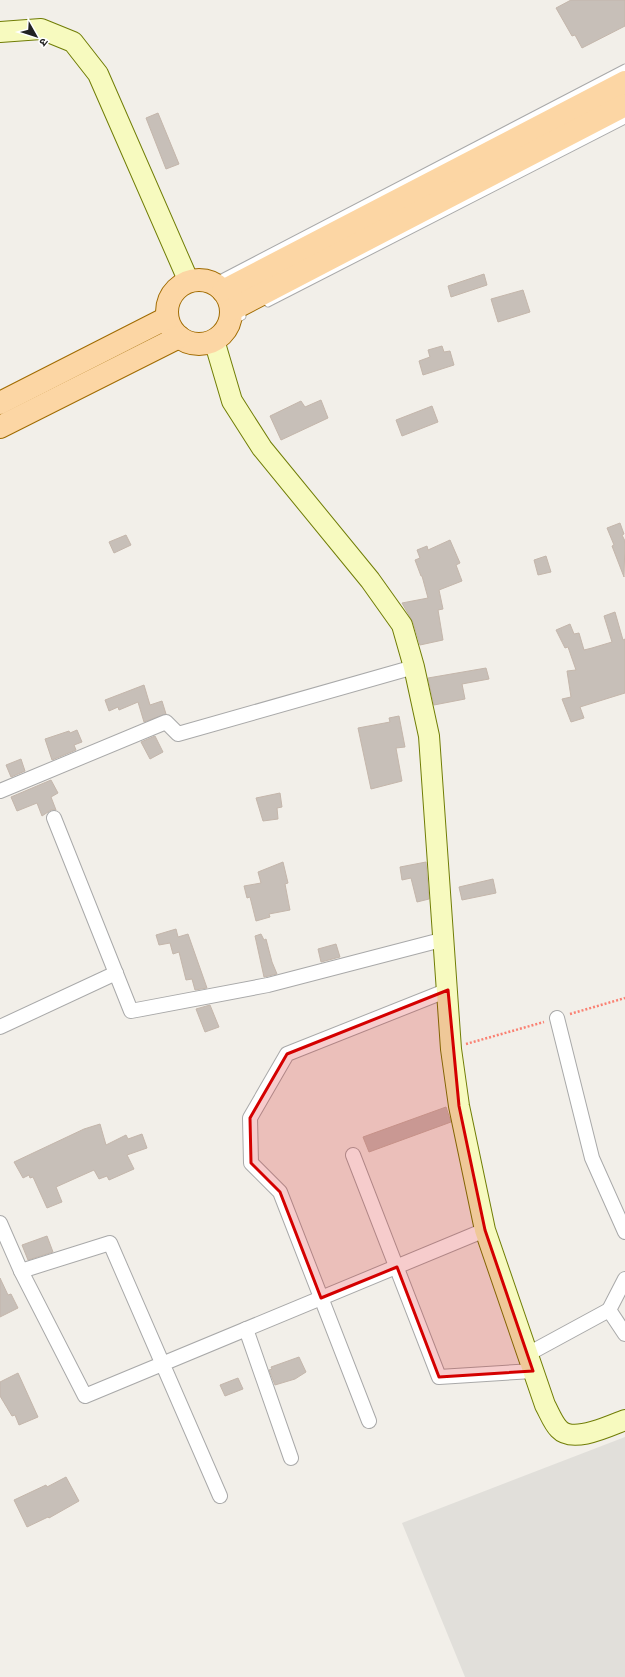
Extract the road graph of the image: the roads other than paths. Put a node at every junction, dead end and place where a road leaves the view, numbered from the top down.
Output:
1 (0, 32) edge
2 (625, 68) edge
3 (625, 82) edge
4 (625, 105) edge
5 (625, 120) edge
6 (189, 282) junction
7 (229, 304) junction
8 (264, 305) dead end
9 (165, 312) junction
10 (214, 340) junction
11 (183, 342) junction
12 (0, 403) edge
13 (0, 427) edge
14 (414, 668) junction
15 (0, 792) edge
16 (54, 818) dead end
17 (445, 939) junction
18 (116, 973) junction
19 (448, 990) junction
20 (557, 1018) road end
21 (0, 1027) edge
22 (353, 1155) dead end
23 (0, 1223) edge
24 (486, 1230) junction
25 (625, 1232) edge
26 (397, 1267) junction
27 (21, 1271) junction
28 (625, 1279) edge
29 (321, 1298) junction
30 (609, 1310) junction
31 (246, 1329) junction
32 (625, 1334) edge
33 (530, 1363) junction
34 (162, 1364) junction
35 (625, 1420) edge
36 (369, 1421) dead end
37 (291, 1458) dead end
38 (220, 1496) dead end

1 - 6 street
2 - 7 lane
3 - 7 main road
4 - 7 main road
5 - 8 lane
6 - 7 main road
6 - 9 main road
7 - 10 main road
9 - 11 main road
9 - 12 main road
10 - 11 main road
10 - 14 street
11 - 13 main road
14 - 15 street
14 - 17 street
16 - 18 street
17 - 18 street
17 - 19 street
18 - 21 street
19 - 24 street
19 - 29 street
20 - 25 street
22 - 26 street
23 - 27 street
24 - 26 street
24 - 33 street
26 - 29 street
26 - 33 street
27 - 34 street
27 - 34 street
28 - 30 street
29 - 31 street
29 - 36 street
30 - 32 street
30 - 33 street
31 - 34 street
31 - 37 street
33 - 35 street
34 - 38 street

